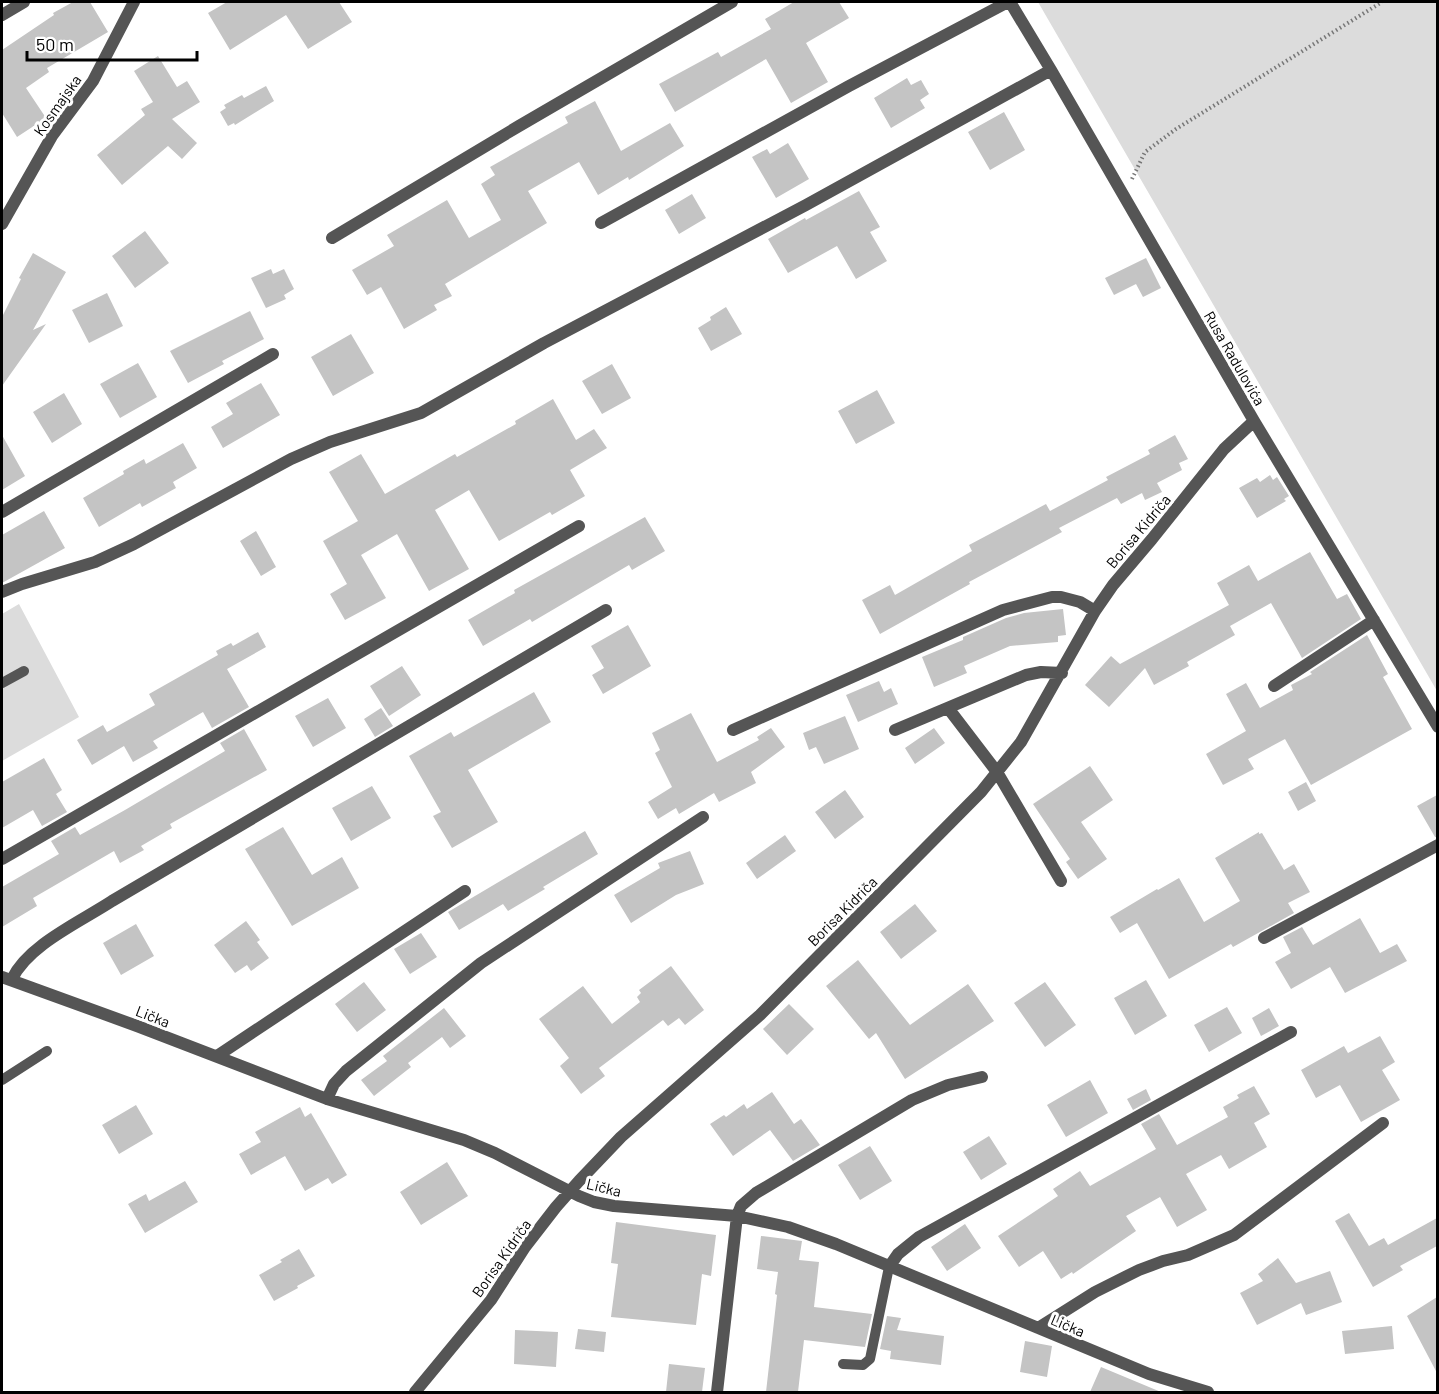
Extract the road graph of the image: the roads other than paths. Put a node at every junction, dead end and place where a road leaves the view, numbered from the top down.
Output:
1 (24, 2) edge
2 (134, 2) edge
3 (732, 2) edge
4 (1009, 2) edge
5 (2, 15) edge
6 (1052, 70) junction
7 (601, 223) dead end
8 (2, 224) edge
9 (332, 238) dead end
10 (273, 354) dead end
11 (1254, 421) junction
12 (2, 512) edge
13 (579, 526) dead end
14 (2, 592) edge
15 (606, 610) dead end
16 (1095, 611) junction
17 (1374, 621) junction
18 (24, 671) dead end
19 (1062, 673) junction
20 (2, 683) edge
21 (1274, 686) dead end
22 (948, 708) junction
23 (1437, 727) edge
24 (734, 730) dead end
25 (895, 730) dead end
26 (997, 772) junction
27 (703, 817) dead end
28 (1437, 845) edge
29 (2, 859) edge
30 (1061, 881) dead end
31 (465, 891) dead end
32 (1264, 938) dead end
33 (7, 978) edge
34 (1292, 1032) dead end
35 (47, 1051) dead end
36 (217, 1056) junction
37 (982, 1077) dead end
38 (2, 1080) edge
39 (327, 1099) junction
40 (1383, 1123) dead end
41 (570, 1192) junction
42 (737, 1216) junction
43 (889, 1267) junction
44 (1038, 1328) junction
45 (843, 1364) dead end
46 (415, 1392) edge
47 (717, 1392) edge
48 (1208, 1392) edge

1 - 5 street
2 - 8 street, Kosmajska
3 - 9 street
4 - 6 street, Rusa Radulovića
4 - 7 street
6 - 11 street, Rusa Radulovića
6 - 14 street
10 - 12 street
11 - 16 street, Borisa Kidriča
11 - 17 street, Rusa Radulovića
13 - 29 street
15 - 33 street
16 - 19 street, Borisa Kidriča
16 - 24 street
17 - 21 street
17 - 23 street, Rusa Radulovića
18 - 20 lane
19 - 22 street
19 - 26 street, Borisa Kidriča
22 - 25 street
22 - 26 street
26 - 30 street
26 - 41 street, Borisa Kidriča
27 - 39 street
28 - 32 street
31 - 36 street
33 - 36 street, Lička
34 - 43 street
35 - 38 lane
36 - 39 street, Lička
37 - 42 street
39 - 41 street, Lička
40 - 44 street
41 - 42 street, Lička
41 - 46 street, Borisa Kidriča
42 - 43 street, Lička
42 - 47 street
43 - 44 street, Lička
43 - 45 lane
44 - 48 street, Lička

